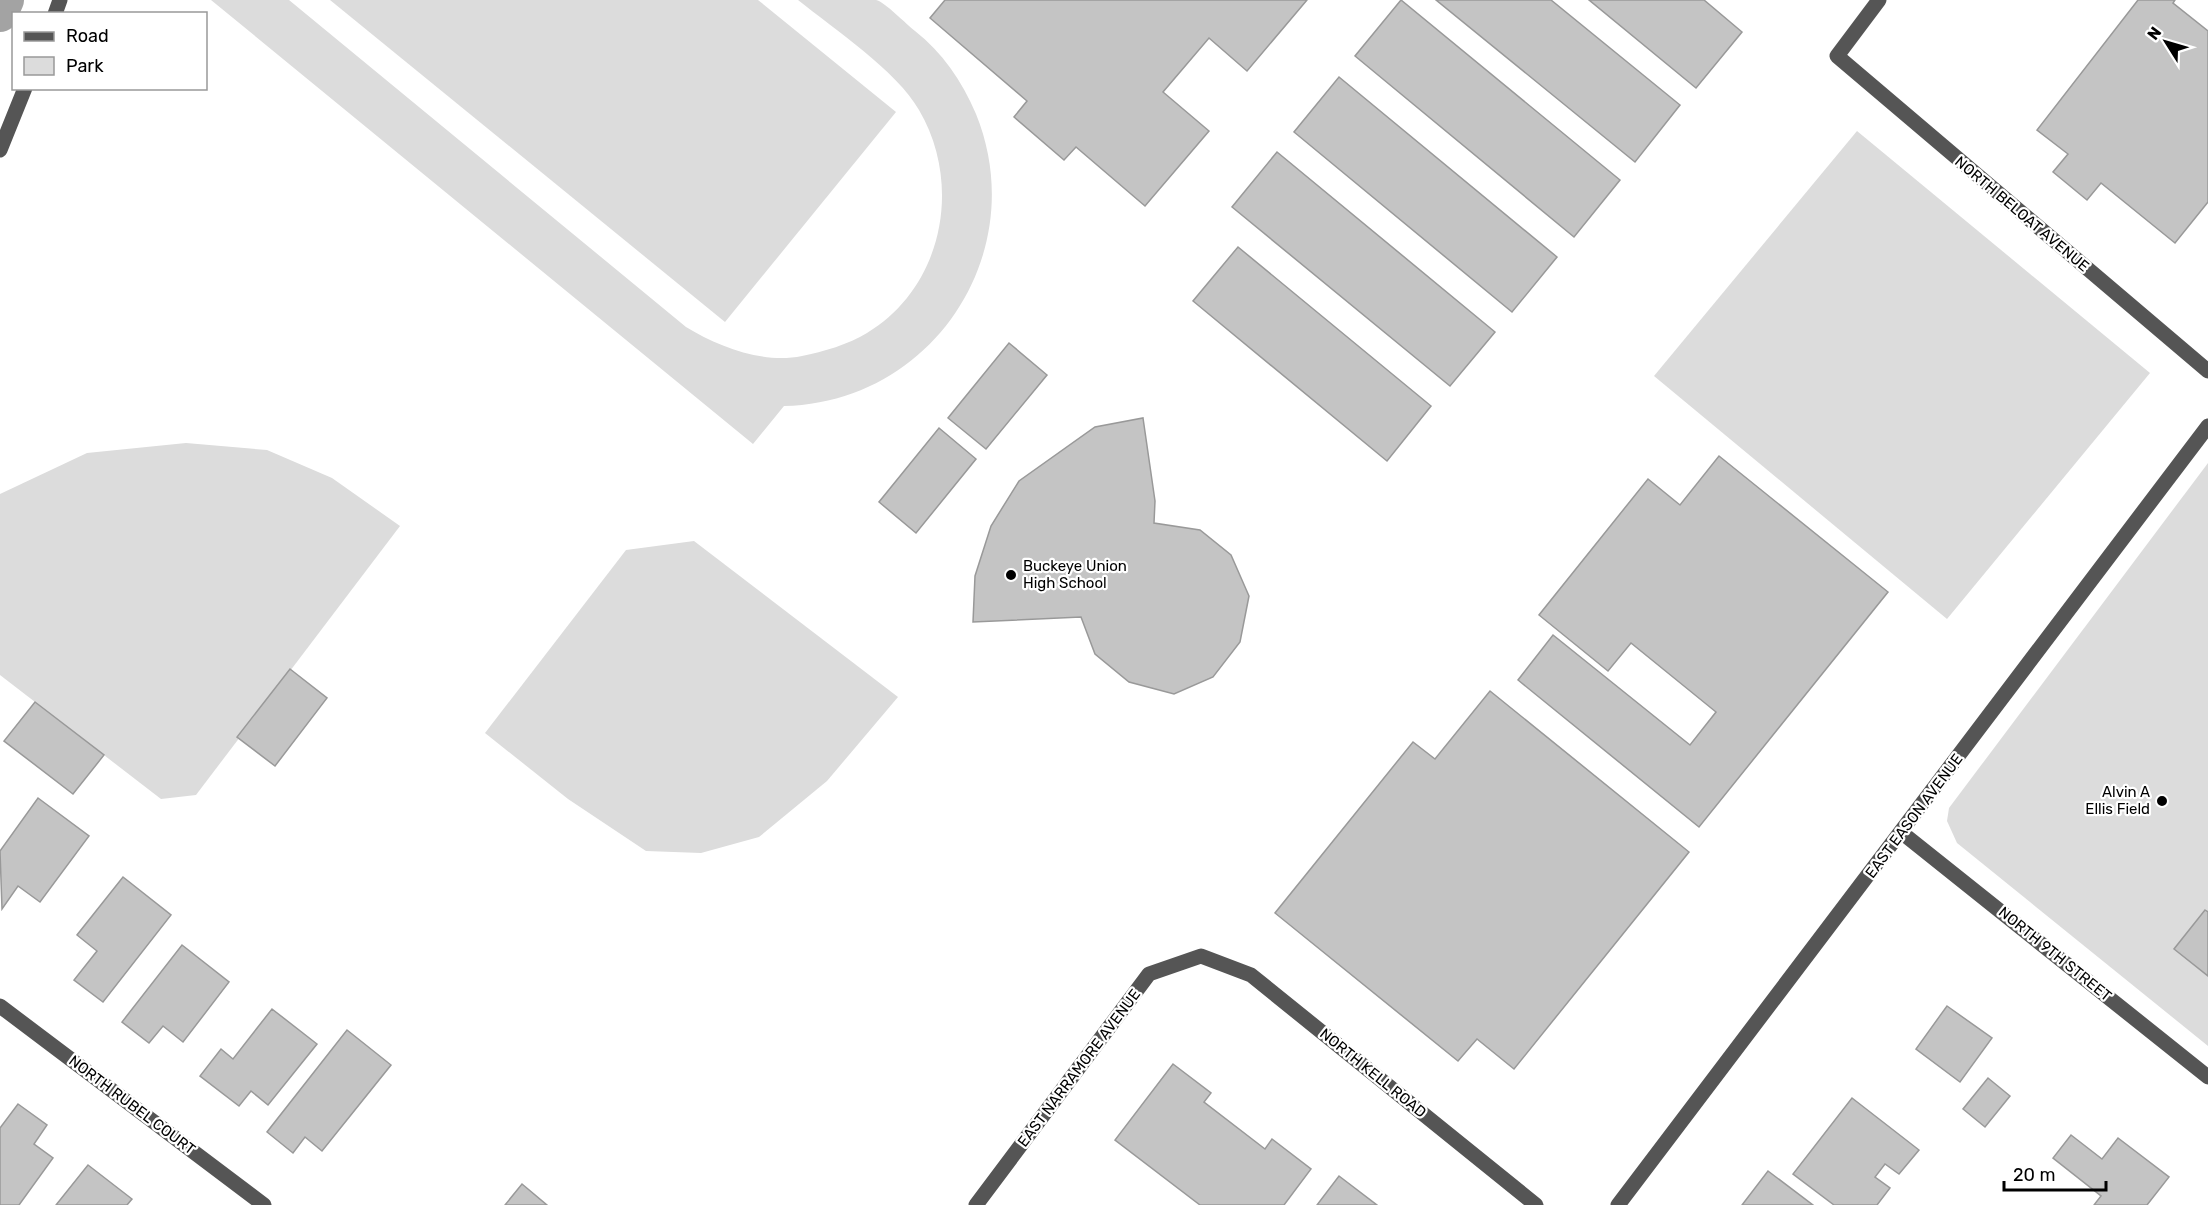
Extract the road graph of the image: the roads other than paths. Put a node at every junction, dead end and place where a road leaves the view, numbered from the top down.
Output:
1 (1879, 0) edge
2 (24, 90) edge
3 (0, 150) edge
4 (2208, 371) edge
5 (2208, 426) edge
6 (1901, 832) junction
7 (1202, 956) joint
8 (0, 1005) edge
9 (2208, 1077) edge
10 (264, 1205) edge
11 (976, 1205) edge
12 (1536, 1205) edge
13 (1618, 1205) edge

1 - 4 street, NORTH BELOAT AVENUE
2 - 3 street
5 - 6 street, EAST EASON AVENUE
6 - 9 street, NORTH 9TH STREET
6 - 13 street, EAST EASON AVENUE
7 - 11 street, EAST NARRAMORE AVENUE
7 - 12 street, NORTH KELL ROAD
8 - 10 street, NORTH RUBEL COURT

